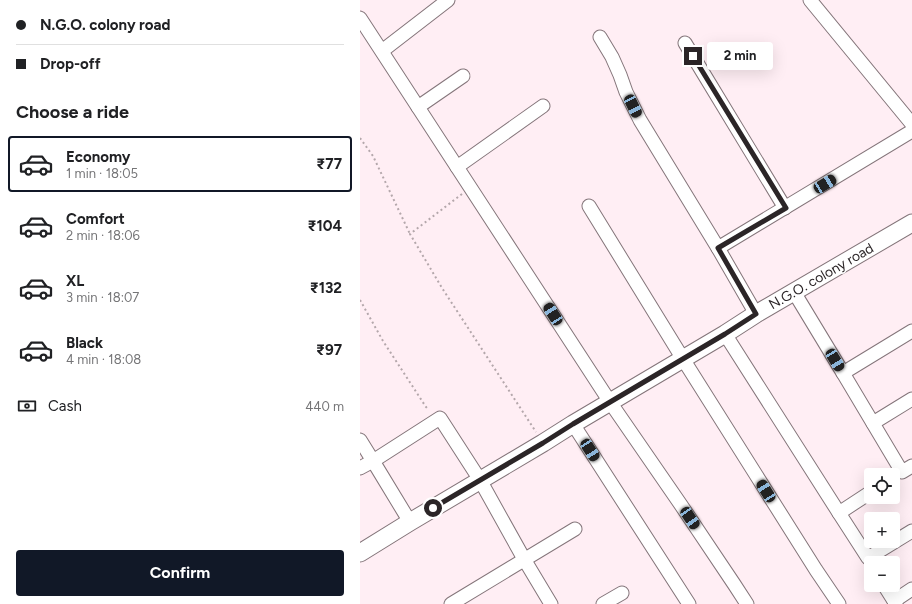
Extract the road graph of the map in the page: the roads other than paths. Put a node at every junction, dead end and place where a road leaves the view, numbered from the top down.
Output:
1 (448, 0) edge
2 (810, 0) edge
3 (360, 18) edge
4 (600, 37) dead end
5 (685, 43) dead end
6 (382, 50) junction
7 (463, 76) dead end
8 (543, 106) dead end
9 (418, 107) junction
10 (912, 124) edge
11 (912, 131) edge
12 (457, 167) junction
13 (589, 206) dead end
14 (786, 208) junction
15 (912, 223) edge
16 (718, 248) junction
17 (794, 292) junction
18 (756, 314) junction
19 (912, 331) edge
20 (725, 334) junction
21 (683, 359) junction
22 (843, 373) junction
23 (912, 399) edge
24 (610, 402) junction
25 (873, 423) junction
26 (573, 424) junction
27 (360, 440) edge
28 (373, 461) junction
29 (360, 468) edge
30 (902, 472) edge
31 (480, 480) junction
32 (864, 497) edge
33 (839, 513) junction
34 (410, 522) junction
35 (575, 529) dead end
36 (912, 531) edge
37 (360, 553) edge
38 (867, 556) edge
39 (876, 556) edge
40 (524, 559) junction
41 (912, 589) edge
42 (889, 592) edge
43 (622, 593) dead end
44 (895, 602) edge
45 (451, 604) edge
46 (551, 604) edge
47 (603, 604) edge
48 (689, 604) edge
49 (747, 604) edge
50 (839, 604) edge

1 - 6 street
2 - 10 street
3 - 6 street
4 - 16 street
5 - 14 street
6 - 9 street
7 - 9 street
8 - 12 street
9 - 12 street
11 - 14 street
12 - 24 street
13 - 21 street
14 - 16 street
15 - 17 main road, N.G.O. colony road
16 - 18 street
17 - 18 main road, N.G.O. colony road
17 - 22 street
18 - 20 main road, N.G.O. colony road
19 - 22 street
20 - 21 main road, N.G.O. colony road
20 - 33 street
21 - 24 main road, N.G.O. colony road
21 - 50 street
22 - 25 street
23 - 25 street
24 - 26 main road, N.G.O. colony road
24 - 49 street
25 - 30 street
26 - 31 main road, N.G.O. colony road
26 - 48 street
27 - 28 street
28 - 29 street
28 - 31 street
28 - 34 street
31 - 34 main road, N.G.O. colony road
31 - 40 street
32 - 33 street
33 - 38 street
34 - 37 main road, N.G.O. colony road
35 - 40 street
36 - 39 street
40 - 45 street
40 - 46 street
41 - 44 street
42 - 44 street
43 - 47 street

